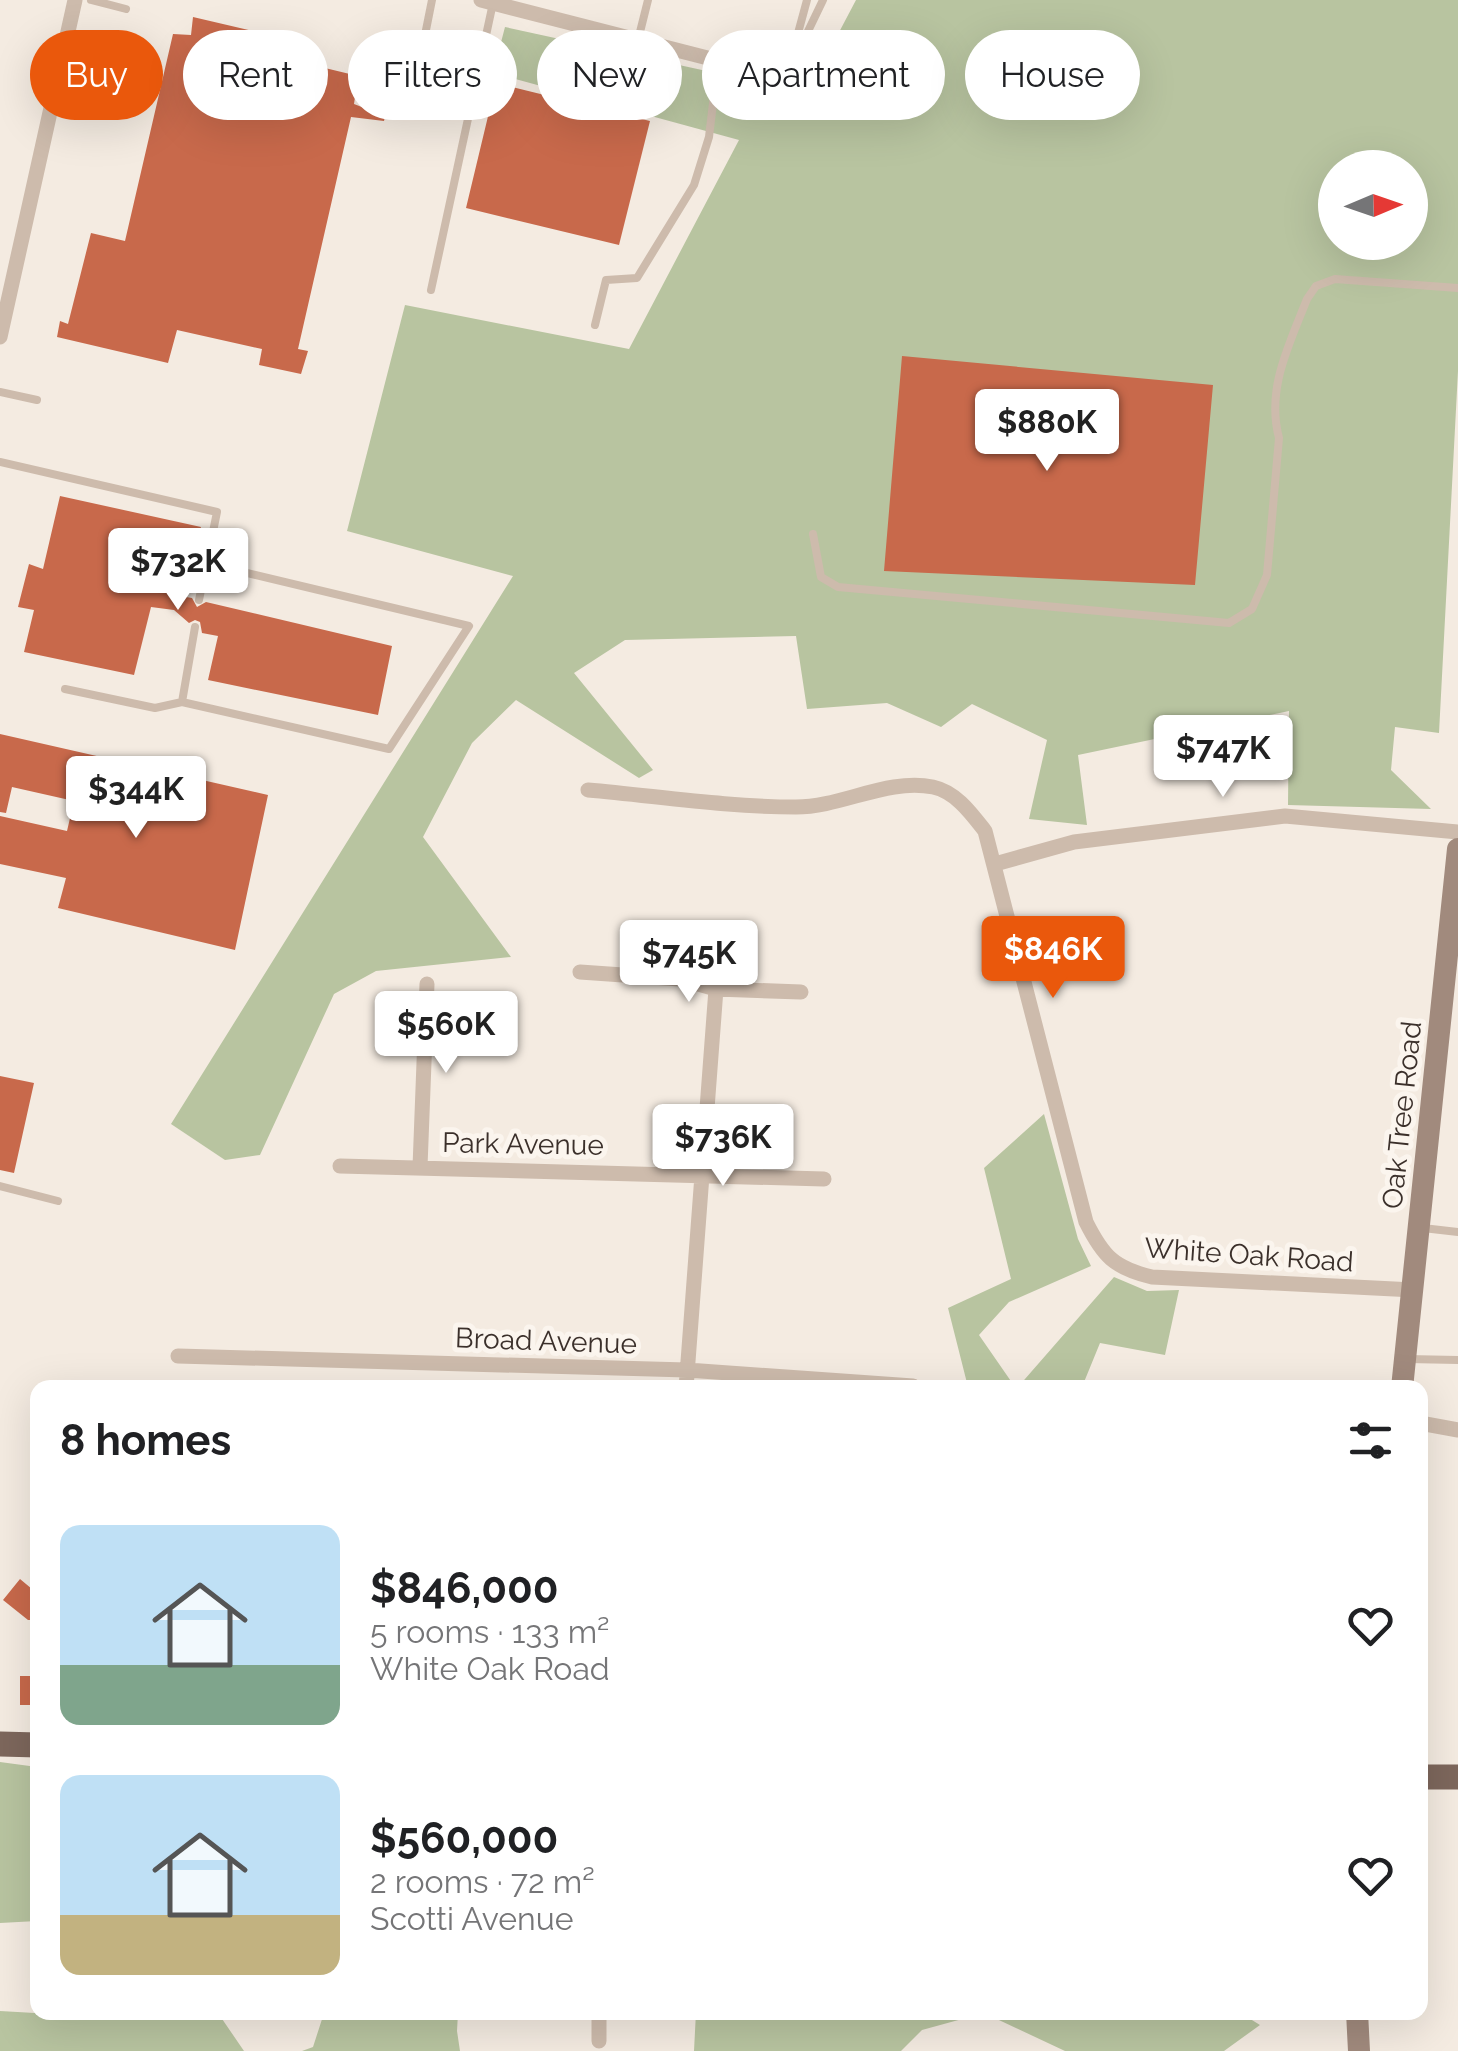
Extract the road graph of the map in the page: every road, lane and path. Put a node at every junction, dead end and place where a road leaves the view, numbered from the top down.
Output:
1 (75, 0) edge
2 (92, 0) edge
3 (432, 0) edge
4 (648, 0) edge
5 (807, 0) edge
6 (823, 0) edge
7 (487, 2) edge
8 (121, 5) edge
9 (427, 30) edge
10 (598, 30) edge
11 (640, 30) edge
12 (799, 30) edge
13 (809, 30) edge
14 (711, 120) edge
15 (1458, 288) edge
16 (5, 289) edge
17 (430, 290) dead end
18 (595, 325) dead end
19 (0, 338) edge
20 (0, 392) edge
21 (37, 400) dead end
22 (0, 462) edge
23 (814, 534) dead end
24 (205, 563) junction
25 (199, 600) dead end
26 (195, 627) dead end
27 (64, 689) dead end
28 (182, 702) junction
29 (588, 790) dead end
30 (1458, 832) edge
31 (1458, 849) edge
32 (995, 864) junction
33 (580, 972) dead end
34 (427, 984) dead end
35 (716, 989) junction
36 (801, 992) dead end
37 (340, 1166) dead end
38 (420, 1167) junction
39 (702, 1174) junction
40 (824, 1179) dead end
41 (0, 1186) edge
42 (58, 1200) dead end
43 (1421, 1228) junction
44 (1458, 1232) edge
45 (1414, 1290) junction
46 (178, 1356) dead end
47 (1406, 1359) junction
48 (1458, 1360) edge
49 (686, 1370) junction
50 (686, 1380) edge
51 (828, 1380) edge
52 (1403, 1380) edge
53 (1428, 1425) edge
54 (1458, 1430) edge
55 (0, 1744) edge
56 (30, 1744) edge
57 (1428, 1776) edge
58 (1458, 1777) edge
59 (599, 2020) edge
60 (1357, 2020) edge
61 (599, 2041) dead end
62 (1358, 2051) edge

1 - 16 street
2 - 8 lane
3 - 9 lane
4 - 11 lane
5 - 12 lane
6 - 13 lane
7 - 10 street
7 - 17 lane
14 - 18 lane
15 - 23 lane
16 - 19 street
20 - 21 lane
22 - 24 lane
24 - 25 lane
24 - 28 lane
26 - 28 lane
27 - 28 lane
29 - 32 street, White Oak Road
30 - 32 street
31 - 43 street, Oak Tree Road
32 - 45 street, White Oak Road
33 - 35 street
34 - 38 street
35 - 36 street
35 - 39 street
37 - 38 street, Park Avenue
38 - 39 street, Park Avenue
39 - 40 street, Park Avenue
39 - 49 street
41 - 42 lane
43 - 44 lane
43 - 45 street, Oak Tree Road
45 - 47 street, Oak Tree Road
46 - 49 street, Broad Avenue
47 - 48 lane
47 - 52 street, Oak Tree Road
49 - 50 street
49 - 51 street, Broad Avenue
53 - 54 street
55 - 56 main road
57 - 58 main road
59 - 61 street
60 - 62 street

